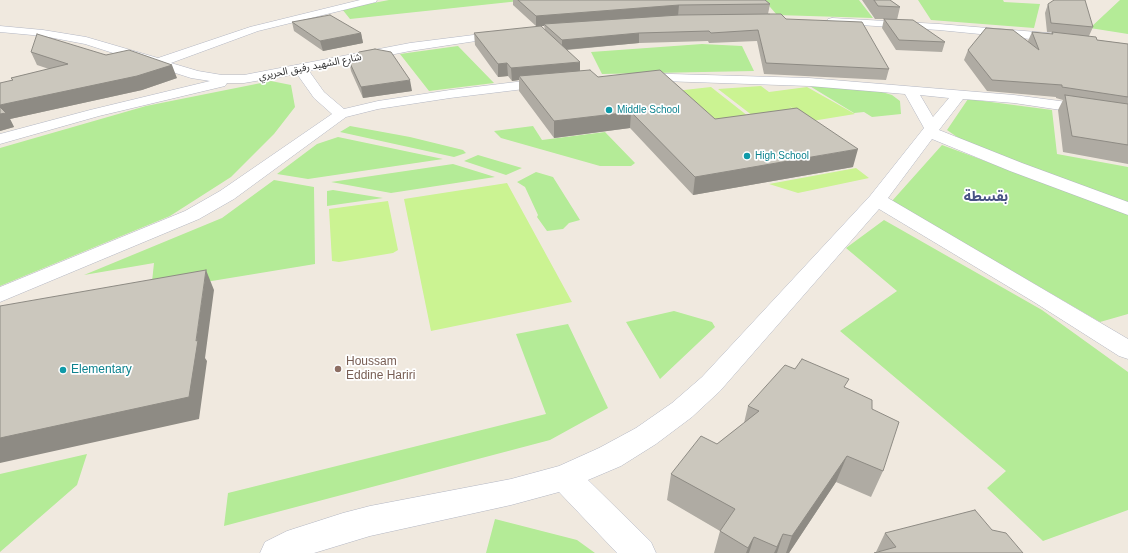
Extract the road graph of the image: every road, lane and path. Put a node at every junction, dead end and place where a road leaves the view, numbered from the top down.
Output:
1 (372, 0) edge
2 (820, 20) edge
3 (0, 29) edge
4 (514, 32) edge
5 (1070, 39) edge
6 (160, 62) junction
7 (301, 70) junction
8 (621, 78) edge
9 (233, 79) junction
10 (564, 81) edge
11 (910, 90) junction
12 (960, 94) junction
13 (341, 114) junction
14 (1128, 115) edge
15 (931, 130) junction
16 (0, 139) edge
17 (877, 200) junction
18 (1128, 209) edge
19 (0, 295) edge
20 (1128, 350) edge
21 (565, 477) junction
22 (277, 553) edge
23 (639, 553) edge

1 - 6 street
2 - 5 street
3 - 6 street, شارع الشهيد رفيق الحريري
4 - 7 street, شارع الشهيد رفيق الحريري
6 - 9 street, شارع الشهيد رفيق الحريري
7 - 9 street, شارع الشهيد رفيق الحريري
7 - 13 street
8 - 11 street
9 - 16 street
10 - 13 street
11 - 12 street
11 - 15 street
12 - 14 street
12 - 15 street
13 - 19 street
15 - 17 street
15 - 18 street
17 - 20 street
17 - 21 street
21 - 22 street
21 - 23 street

